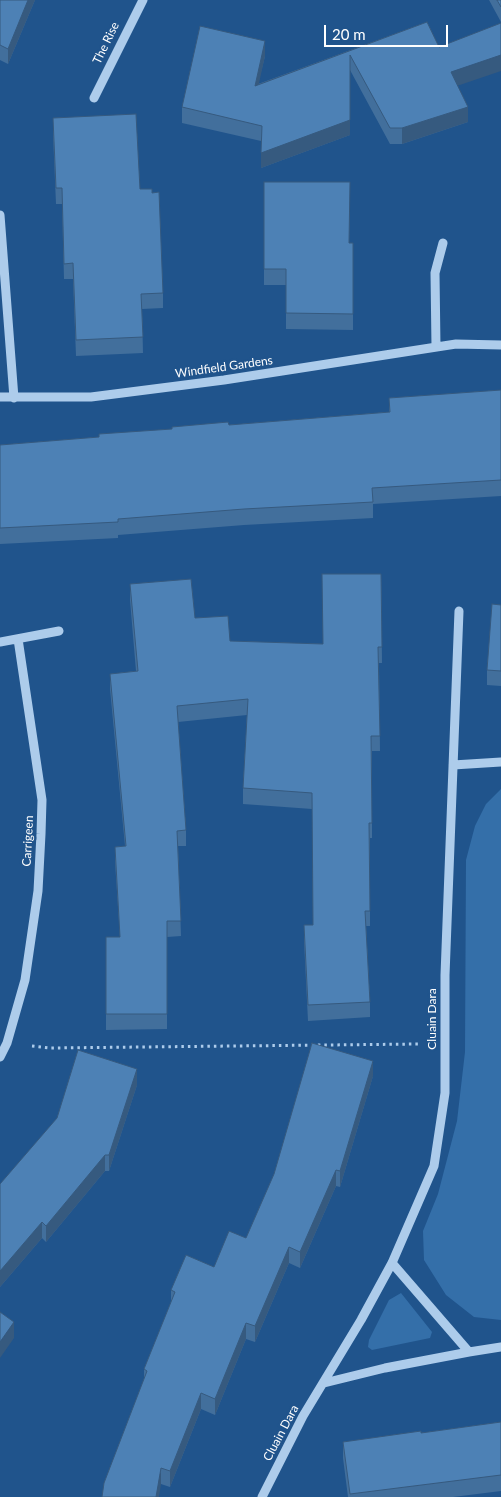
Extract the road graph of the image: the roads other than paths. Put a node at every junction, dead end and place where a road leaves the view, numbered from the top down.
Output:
1 (143, 0) edge
2 (94, 98) dead end
3 (0, 215) edge
4 (442, 242) dead end
5 (501, 345) edge
6 (436, 347) junction
7 (0, 397) edge
8 (14, 398) junction
9 (459, 611) dead end
10 (59, 631) dead end
11 (18, 639) junction
12 (0, 642) edge
13 (501, 762) edge
14 (453, 765) junction
15 (3, 1043) edge
16 (0, 1057) edge
17 (392, 1263) junction
18 (501, 1347) edge
19 (469, 1352) junction
20 (324, 1382) junction
21 (262, 1497) edge

1 - 2 street, The Rise
3 - 8 street
4 - 6 street
5 - 6 street, Windfield Gardens
6 - 8 street, Windfield Gardens
7 - 8 street, Windfield Gardens
9 - 14 street, Cluain Dara
10 - 11 street
11 - 12 street
11 - 15 street, Carrigeen
13 - 14 street
14 - 17 street, Cluain Dara
15 - 16 street, Carrigeen
17 - 19 street
17 - 20 street, Cluain Dara
18 - 19 street
19 - 20 street
20 - 21 street, Cluain Dara

